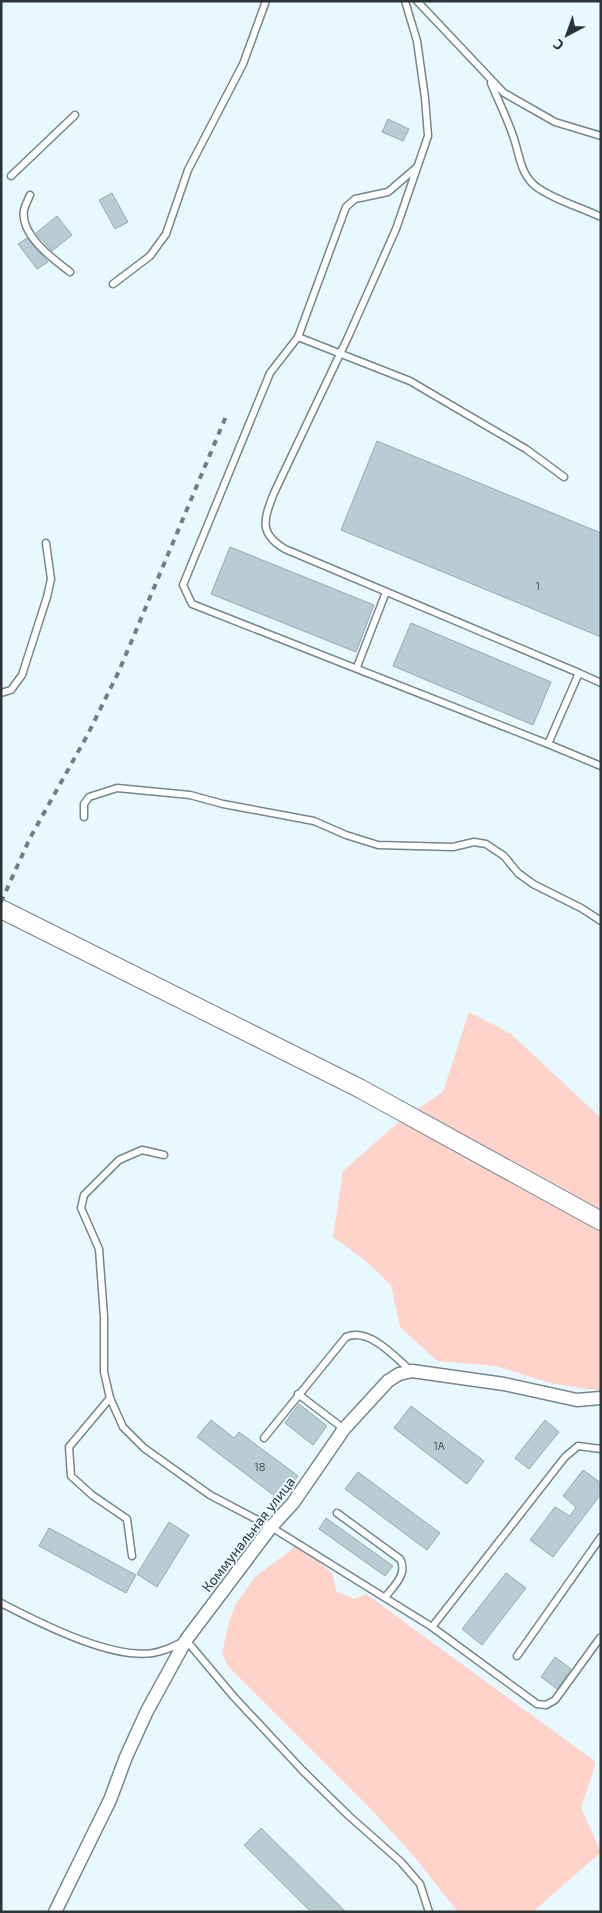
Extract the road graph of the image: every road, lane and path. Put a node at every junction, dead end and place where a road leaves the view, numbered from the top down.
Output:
1 (266, 1) edge
2 (405, 1) edge
3 (417, 1) edge
4 (488, 79) junction
5 (75, 115) dead end
6 (601, 136) edge
7 (419, 166) junction
8 (11, 176) dead end
9 (30, 195) dead end
10 (601, 217) edge
11 (70, 272) dead end
12 (113, 284) dead end
13 (298, 337) junction
14 (341, 352) junction
15 (564, 477) dead end
16 (46, 543) dead end
17 (386, 592) junction
18 (357, 667) junction
19 (579, 674) junction
20 (601, 683) edge
21 (1, 693) edge
22 (548, 744) junction
23 (601, 766) edge
24 (84, 817) dead end
25 (1, 909) edge
26 (601, 921) edge
27 (164, 1154) dead end
28 (601, 1221) edge
29 (412, 1372) junction
30 (298, 1394) junction
31 (110, 1398) junction
32 (601, 1398) edge
33 (344, 1429) junction
34 (264, 1438) dead end
35 (601, 1448) edge
36 (337, 1513) dead end
37 (271, 1526) junction
38 (601, 1537) edge
39 (132, 1556) dead end
40 (386, 1596) junction
41 (1, 1602) edge
42 (432, 1627) junction
43 (600, 1638) edge
44 (186, 1640) junction
45 (517, 1656) dead end
46 (55, 1912) edge
47 (429, 1912) edge

1 - 12 lane
2 - 7 lane
3 - 4 lane
4 - 6 lane
4 - 10 lane
5 - 8 lane
7 - 13 lane
7 - 14 lane
9 - 11 lane
13 - 14 lane
13 - 18 lane
14 - 15 lane
14 - 17 lane
16 - 21 lane
17 - 18 lane
17 - 19 lane
18 - 22 lane
19 - 20 lane
19 - 22 lane
22 - 23 lane
24 - 26 lane
25 - 28 street
27 - 31 lane
29 - 30 lane
29 - 32 street, Коммунальная улица
29 - 33 street, Коммунальная улица
30 - 33 lane
30 - 34 lane
31 - 37 lane
31 - 39 lane
33 - 37 street, Коммунальная улица
35 - 42 lane
36 - 40 lane
37 - 40 lane
37 - 44 street, Коммунальная улица
38 - 45 lane
40 - 42 lane
41 - 44 lane
42 - 43 lane
44 - 46 street, Коммунальная улица
44 - 47 lane

